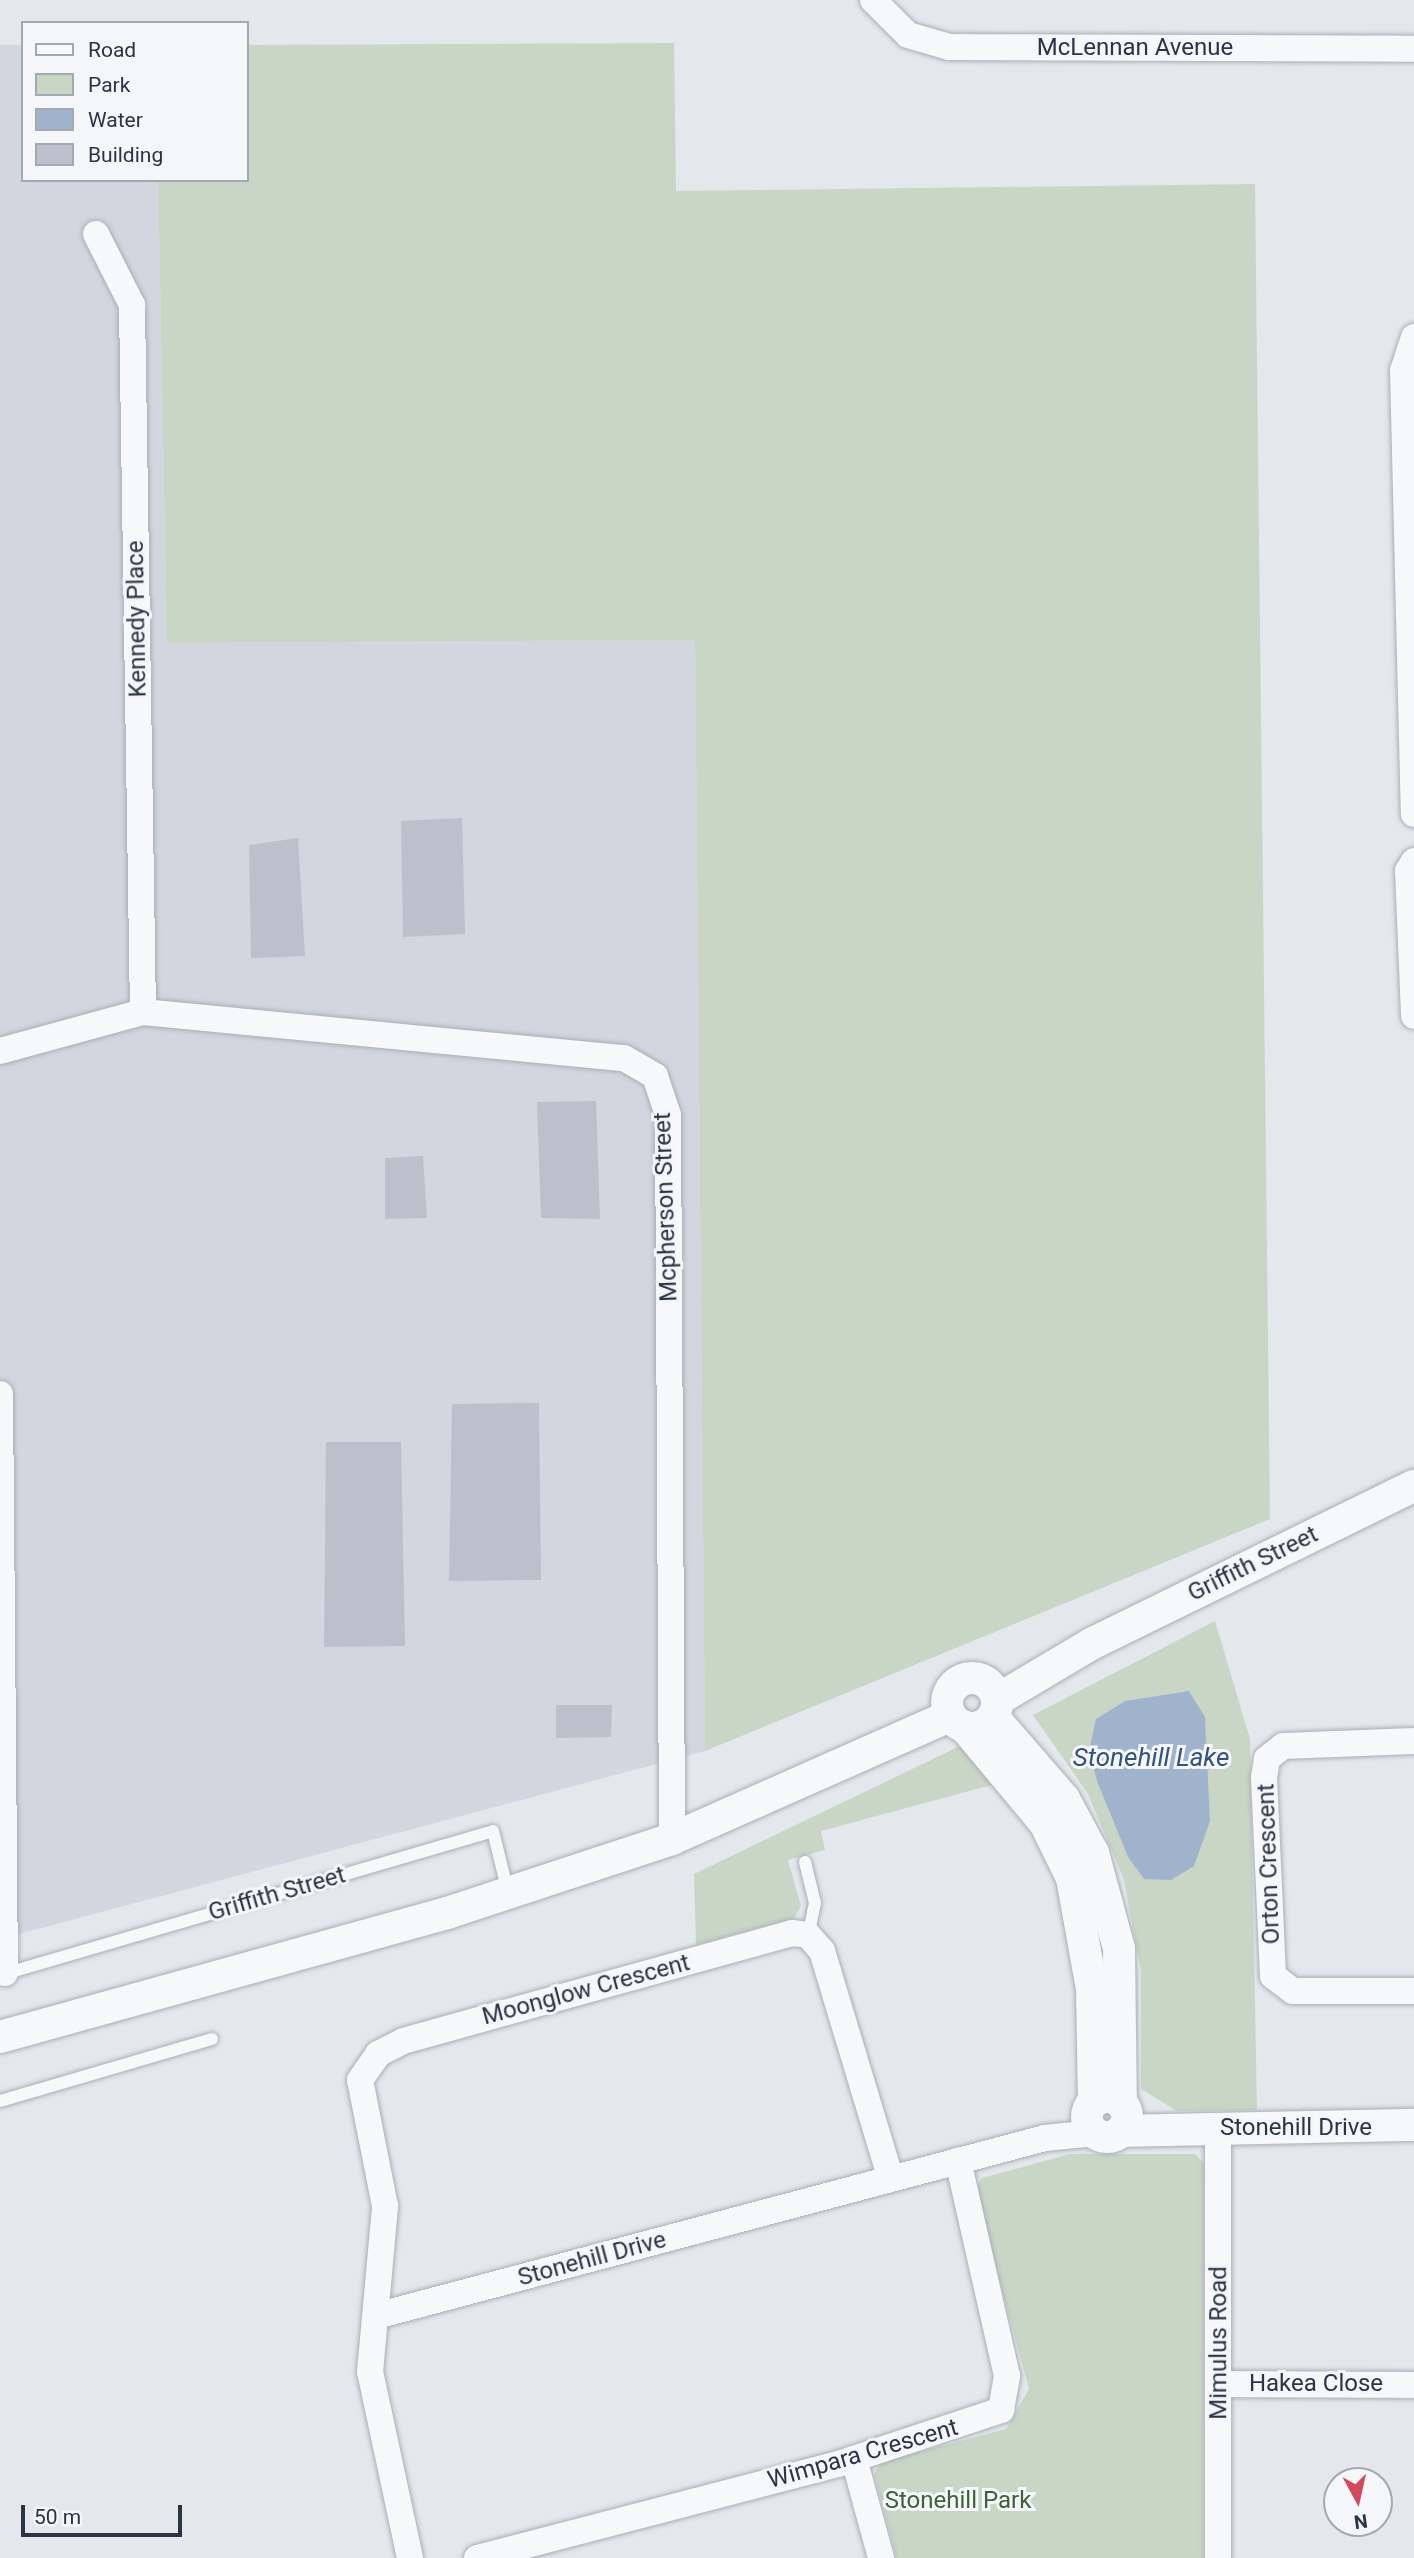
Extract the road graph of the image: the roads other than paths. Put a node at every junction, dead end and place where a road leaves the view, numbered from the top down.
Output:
1 (873, 0) edge
2 (1414, 49) edge
3 (96, 234) dead end
4 (1414, 337) edge
5 (1410, 561) edge
6 (1414, 814) edge
7 (1414, 861) edge
8 (143, 1012) junction
9 (1414, 1016) edge
10 (0, 1051) edge
11 (0, 1394) edge
12 (1414, 1486) edge
13 (973, 1708) junction
14 (1414, 1741) edge
15 (672, 1839) junction
16 (805, 1862) dead end
17 (508, 1893) junction
18 (808, 1935) junction
19 (3, 1974) edge
20 (1414, 1991) edge
21 (0, 2037) edge
22 (212, 2039) dead end
23 (0, 2101) edge
24 (1107, 2115) junction
25 (1414, 2125) edge
26 (1218, 2129) junction
27 (958, 2160) junction
28 (891, 2179) junction
29 (376, 2316) junction
30 (1219, 2384) junction
31 (1414, 2385) edge
32 (853, 2459) junction
33 (410, 2558) edge
34 (477, 2558) edge
35 (881, 2558) edge
36 (1218, 2558) edge

1 - 2 street, McLennan Avenue
3 - 8 street, Kennedy Place
4 - 5 street
5 - 6 street
7 - 9 street
8 - 10 street, Mcpherson Street
8 - 15 street, Mcpherson Street
11 - 19 street
12 - 13 street, Griffith Street
13 - 15 street, Griffith Street
13 - 24 street
14 - 20 street, Orton Crescent
15 - 17 street, Griffith Street
16 - 18 lane
17 - 19 lane, Griffith Street
17 - 21 street, Griffith Street
18 - 28 street
18 - 29 street, Moonglow Crescent
22 - 23 lane
24 - 26 street, Stonehill Drive
24 - 27 street, Stonehill Drive
25 - 26 street, Stonehill Drive
26 - 30 street, Mimulus Road
27 - 28 street, Stonehill Drive
27 - 32 street, Wimpara Crescent
28 - 29 street, Stonehill Drive
29 - 33 street
30 - 31 street, Hakea Close
30 - 36 street, Mimulus Road
32 - 34 street, Wimpara Crescent
32 - 35 street

